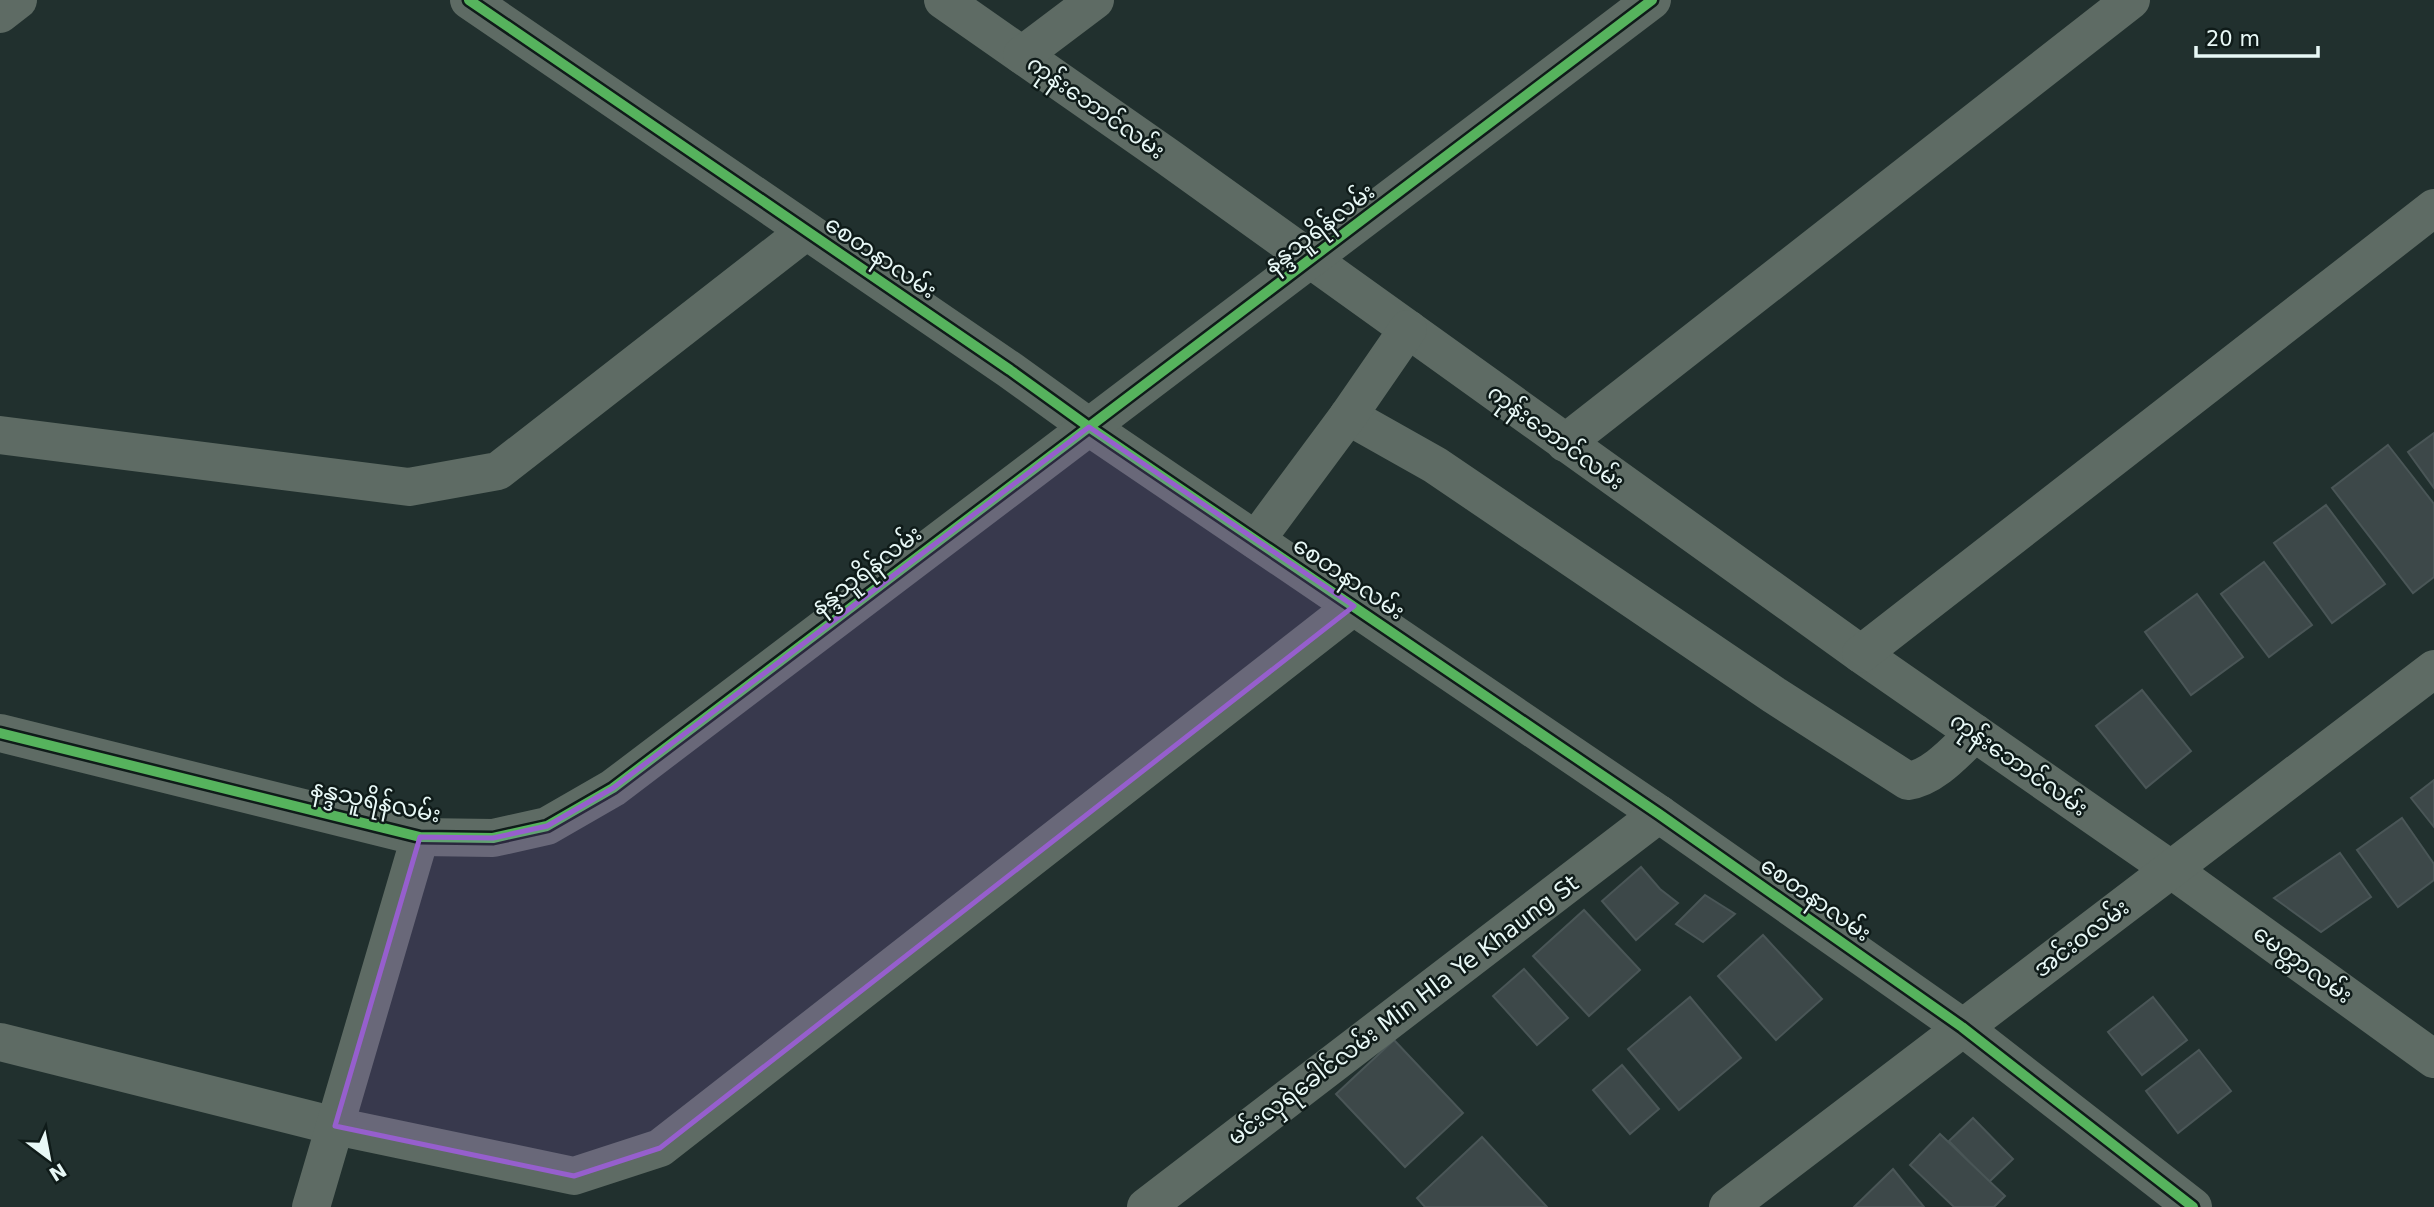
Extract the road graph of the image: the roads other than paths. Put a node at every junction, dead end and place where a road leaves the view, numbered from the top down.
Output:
1 (19, 0) edge
2 (469, 0) edge
3 (943, 0) edge
4 (1095, 0) edge
5 (1652, 0) edge
6 (2132, 0) edge
7 (0, 13) edge
8 (1022, 55) junction
9 (2434, 208) edge
10 (805, 232) junction
11 (1312, 260) junction
12 (1408, 329) junction
13 (1348, 416) junction
14 (1089, 427) junction
15 (0, 435) edge
16 (1565, 443) junction
17 (1256, 540) junction
18 (1354, 606) junction
19 (1861, 654) junction
20 (2434, 669) edge
21 (0, 733) edge
22 (1975, 733) junction
23 (1659, 814) junction
24 (420, 837) junction
25 (2172, 870) junction
26 (1962, 1027) junction
27 (0, 1042) edge
28 (2434, 1059) edge
29 (335, 1126) junction
30 (311, 1207) edge
31 (1146, 1207) edge
32 (1728, 1207) edge
33 (2193, 1207) edge

1 - 7 street
2 - 10 street, စေတနာလမ်း
3 - 8 street, ကုန်းဘောင်လမ်း
4 - 8 street
5 - 11 street, နန္ဒသူရိန်လမ်း
6 - 16 street
8 - 11 street, ကုန်းဘောင်လမ်း
9 - 19 street
10 - 14 street, စေတနာလမ်း
10 - 15 street
11 - 12 street, ကုန်းဘောင်လမ်း
11 - 14 street, နန္ဒသူရိန်လမ်း
12 - 13 street
12 - 16 street, ကုန်းဘောင်လမ်း
13 - 17 street
13 - 22 street
14 - 17 street, စေတနာလမ်း
14 - 24 street, နန္ဒသူရိန်လမ်း
16 - 19 street, ကုန်းဘောင်လမ်း
17 - 18 street, စေတနာလမ်း
18 - 23 street, စေတနာလမ်း
18 - 29 street
19 - 22 street, ကုန်းဘောင်လမ်း
20 - 25 street, အင်းဝလမ်း
21 - 24 street, နန္ဒသူရိန်လမ်း
22 - 25 street, ကုန်းဘောင်လမ်း
23 - 26 street, စေတနာလမ်း
23 - 31 street, မင်းလှရဲခေါင်လမ်း Min Hla Ye Khaung St
24 - 29 street
25 - 26 street, အင်းဝလမ်း
25 - 28 street, မေတ္တာလမ်း
26 - 32 street, အင်းဝလမ်း
26 - 33 street, စေတနာလမ်း
27 - 29 street
29 - 30 street

